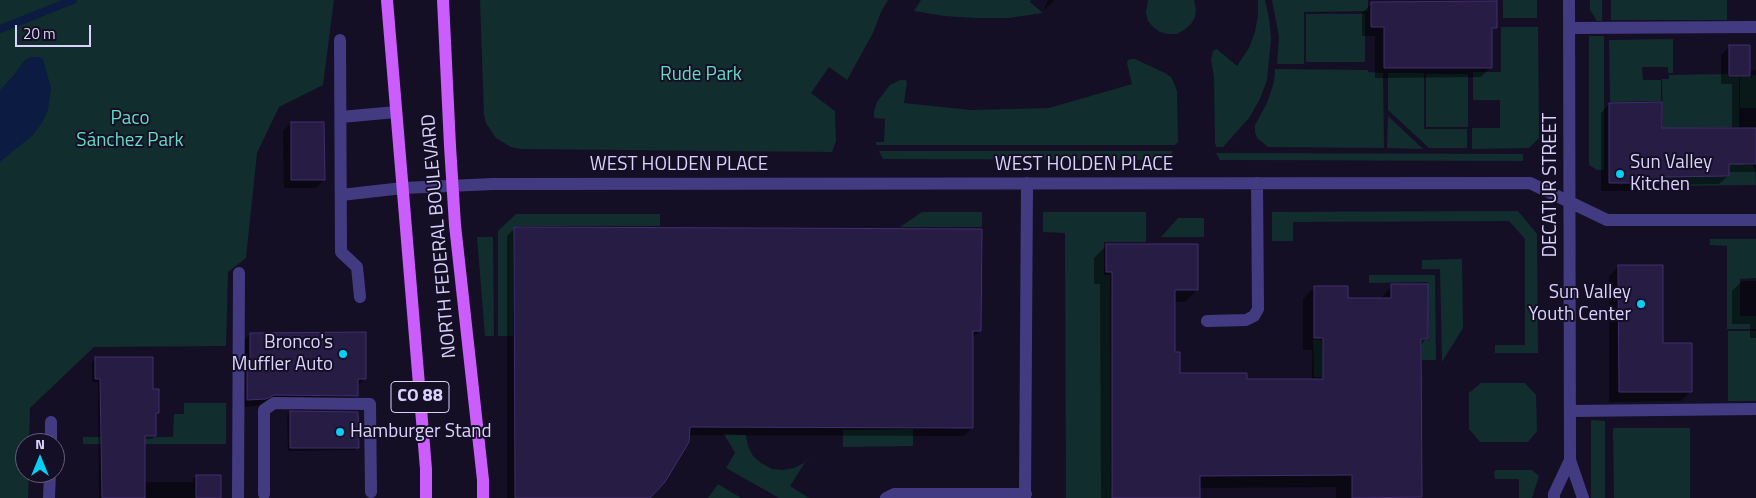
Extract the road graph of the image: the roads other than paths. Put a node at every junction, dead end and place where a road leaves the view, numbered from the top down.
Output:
1 (387, 0) edge
2 (443, 0) edge
3 (1569, 0) edge
4 (1756, 27) edge
5 (1569, 28) junction
6 (340, 40) dead end
7 (396, 112) junction
8 (340, 116) junction
9 (1026, 183) junction
10 (1257, 183) junction
11 (452, 186) junction
12 (403, 188) junction
13 (341, 195) junction
14 (1570, 203) junction
15 (1756, 220) edge
16 (239, 273) dead end
17 (360, 297) dead end
18 (1207, 321) dead end
19 (1756, 409) edge
20 (1570, 410) junction
21 (51, 422) dead end
22 (51, 433) edge
23 (1570, 460) junction
24 (50, 483) edge
25 (372, 492) dead end
26 (264, 494) dead end
27 (1026, 496) edge
28 (49, 498) edge
29 (238, 498) edge
30 (426, 498) edge
31 (483, 498) edge
32 (886, 498) edge
33 (1554, 498) edge
34 (1583, 498) edge

1 - 7 main road, NORTH FEDERAL BOULEVARD / CO 88
2 - 11 main road, NORTH FEDERAL BOULEVARD
3 - 5 street, DECATUR STREET
4 - 5 street
5 - 14 street, DECATUR STREET
6 - 8 street
7 - 8 street
7 - 12 main road, NORTH FEDERAL BOULEVARD / CO 88
8 - 13 street
9 - 10 street, WEST HOLDEN PLACE
9 - 11 street, WEST HOLDEN PLACE
9 - 27 street
10 - 14 street, WEST HOLDEN PLACE
10 - 18 street
11 - 12 street, WEST HOLDEN PLACE
11 - 31 main road, NORTH FEDERAL BOULEVARD
12 - 13 street, WEST HOLDEN PLACE
12 - 30 main road, NORTH FEDERAL BOULEVARD / CO 88
13 - 17 street
14 - 15 street, WEST HOLDEN PLACE
14 - 20 street, DECATUR STREET
16 - 29 street
19 - 20 street
20 - 23 street, DECATUR STREET
21 - 22 street
23 - 33 street, DECATUR STREET
23 - 34 street, DECATUR STREET
24 - 28 street
25 - 26 street
27 - 32 street

